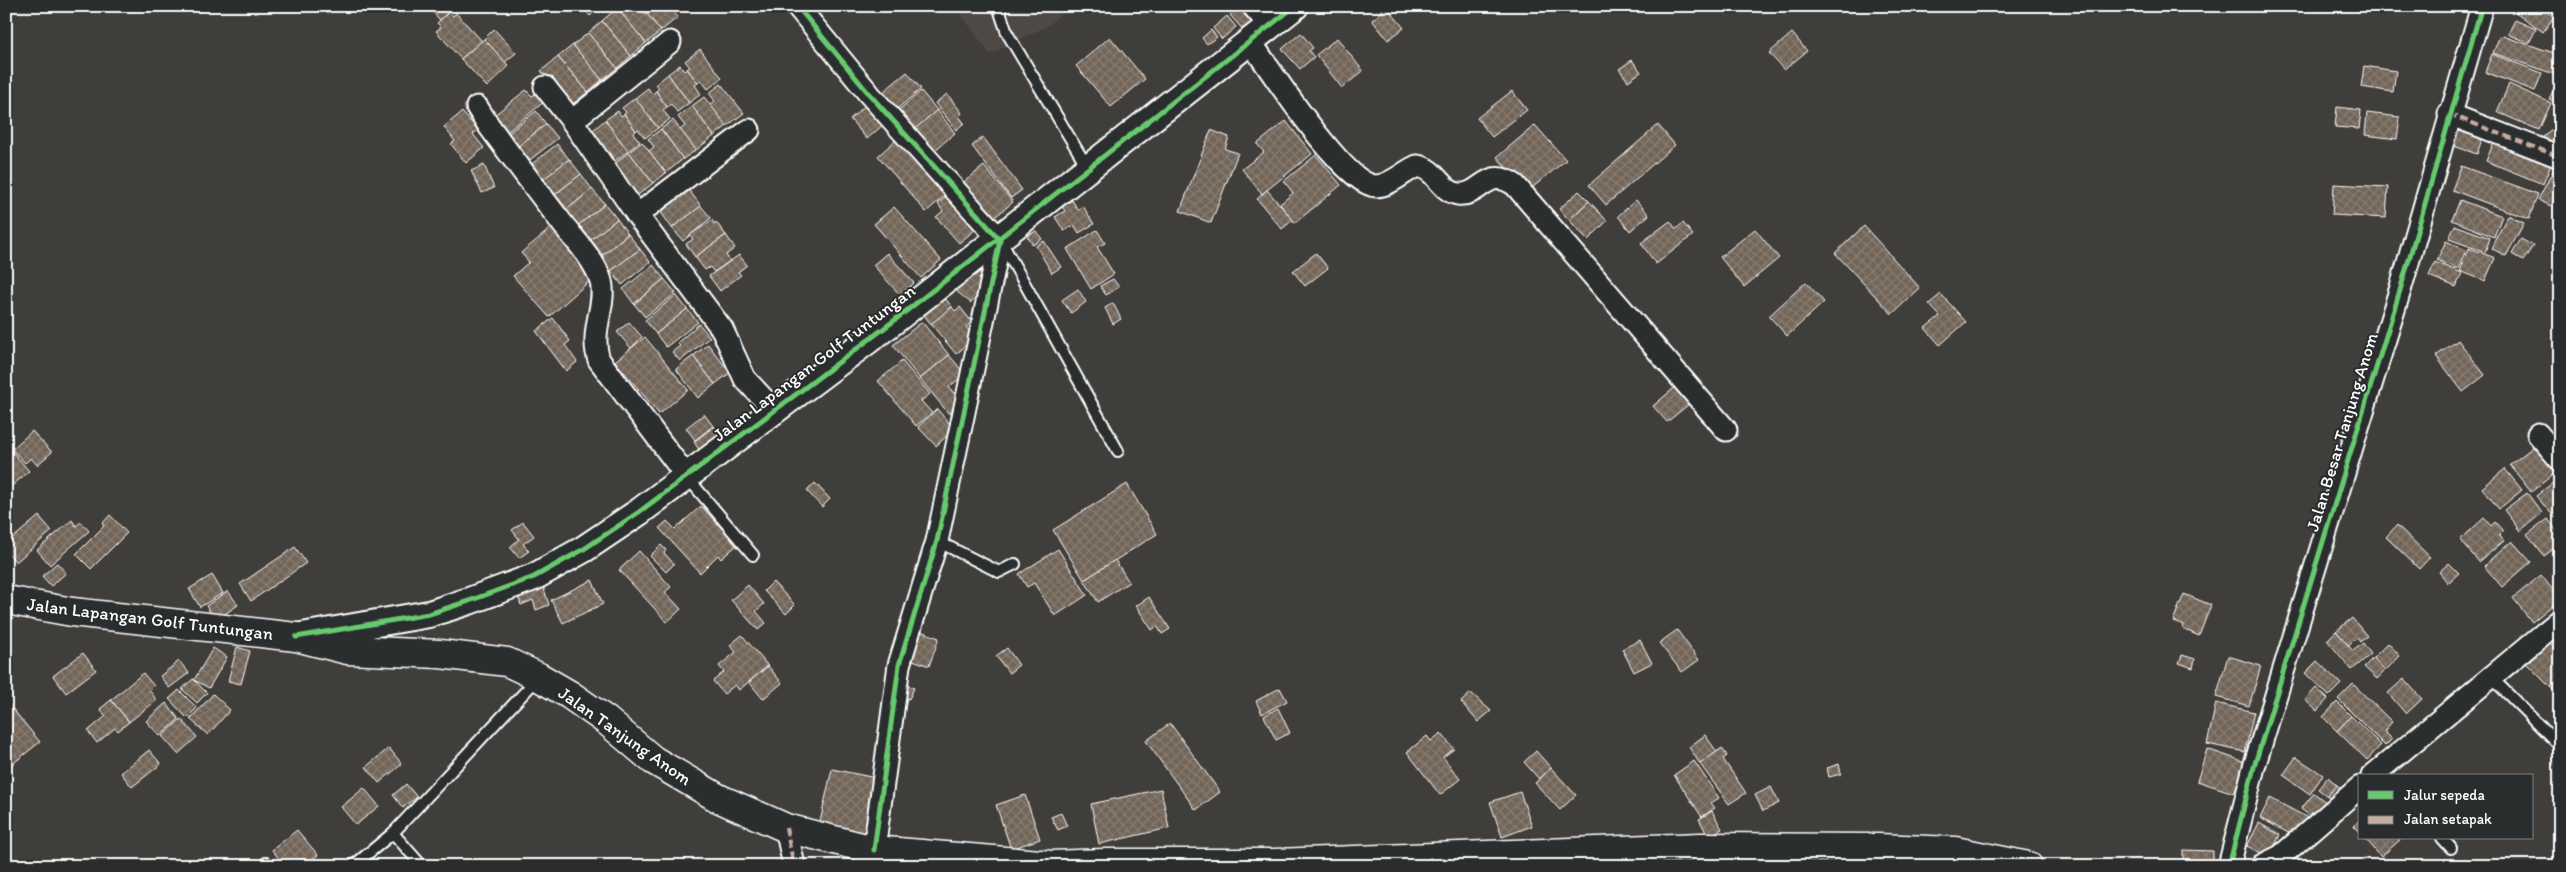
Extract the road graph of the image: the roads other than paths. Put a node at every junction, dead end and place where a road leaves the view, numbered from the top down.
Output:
1 (797, 6) edge
2 (998, 6) edge
3 (1253, 6) edge
4 (1295, 6) edge
5 (2482, 6) edge
6 (1270, 26) junction
7 (1250, 41) junction
8 (670, 42) dead end
9 (546, 87) dead end
10 (477, 106) dead end
11 (2449, 114) junction
12 (572, 121) junction
13 (749, 130) dead end
14 (2560, 157) edge
15 (1089, 169) junction
16 (637, 215) junction
17 (1000, 240) junction
18 (774, 410) junction
19 (1726, 430) dead end
20 (2538, 434) dead end
21 (1118, 451) dead end
22 (2560, 460) edge
23 (687, 477) junction
24 (937, 542) junction
25 (753, 555) dead end
26 (1015, 564) dead end
27 (6, 600) edge
28 (2560, 620) edge
29 (296, 637) junction
30 (539, 676) junction
31 (2492, 678) junction
32 (2560, 746) edge
33 (2377, 774) edge
34 (2358, 789) edge
35 (786, 828) junction
36 (393, 833) junction
37 (2444, 840) edge
38 (2451, 848) dead end
39 (874, 850) junction
40 (1702, 856) edge
41 (1431, 862) edge
42 (1277, 864) edge
43 (1052, 865) edge
44 (262, 866) edge
45 (269, 866) edge
46 (353, 866) edge
47 (422, 866) edge
48 (794, 866) edge
49 (2028, 866) edge
50 (2229, 866) edge
51 (2261, 866) edge

1 - 17 street
2 - 15 lane
3 - 6 street
4 - 6 street, Jalan Lapangan Golf Tuntungan
5 - 11 street, Jalan Besar Tanjung Anom
6 - 7 street, Jalan Lapangan Golf Tuntungan
7 - 15 street, Jalan Lapangan Golf Tuntungan
7 - 19 street
8 - 12 street
9 - 12 street
10 - 23 street
11 - 14 street
11 - 50 street, Jalan Besar Tanjung Anom
12 - 16 street
13 - 16 street
15 - 17 street, Jalan Lapangan Golf Tuntungan
16 - 18 street
17 - 18 street, Jalan Lapangan Golf Tuntungan
17 - 21 lane
17 - 24 street
18 - 23 street, Jalan Lapangan Golf Tuntungan
20 - 22 street
23 - 25 lane
23 - 29 street, Jalan Lapangan Golf Tuntungan
24 - 26 lane
24 - 39 street
27 - 29 main road, Jalan Lapangan Golf Tuntungan
28 - 31 street
29 - 30 main road, Jalan Tanjung Anom
30 - 35 main road, Jalan Tanjung Anom
30 - 36 lane
31 - 32 lane
31 - 33 street
34 - 51 street
35 - 39 main road, Jalan Tanjung Anom
35 - 48 street
36 - 46 lane
36 - 47 lane
37 - 38 lane
39 - 43 main road, Jalan Tanjung Anom
40 - 41 main road, Jalan Tanjung Anom
40 - 49 main road, Jalan Tanjung Anom
41 - 42 main road, Jalan Tanjung Anom
42 - 43 main road, Jalan Tanjung Anom
44 - 45 lane

